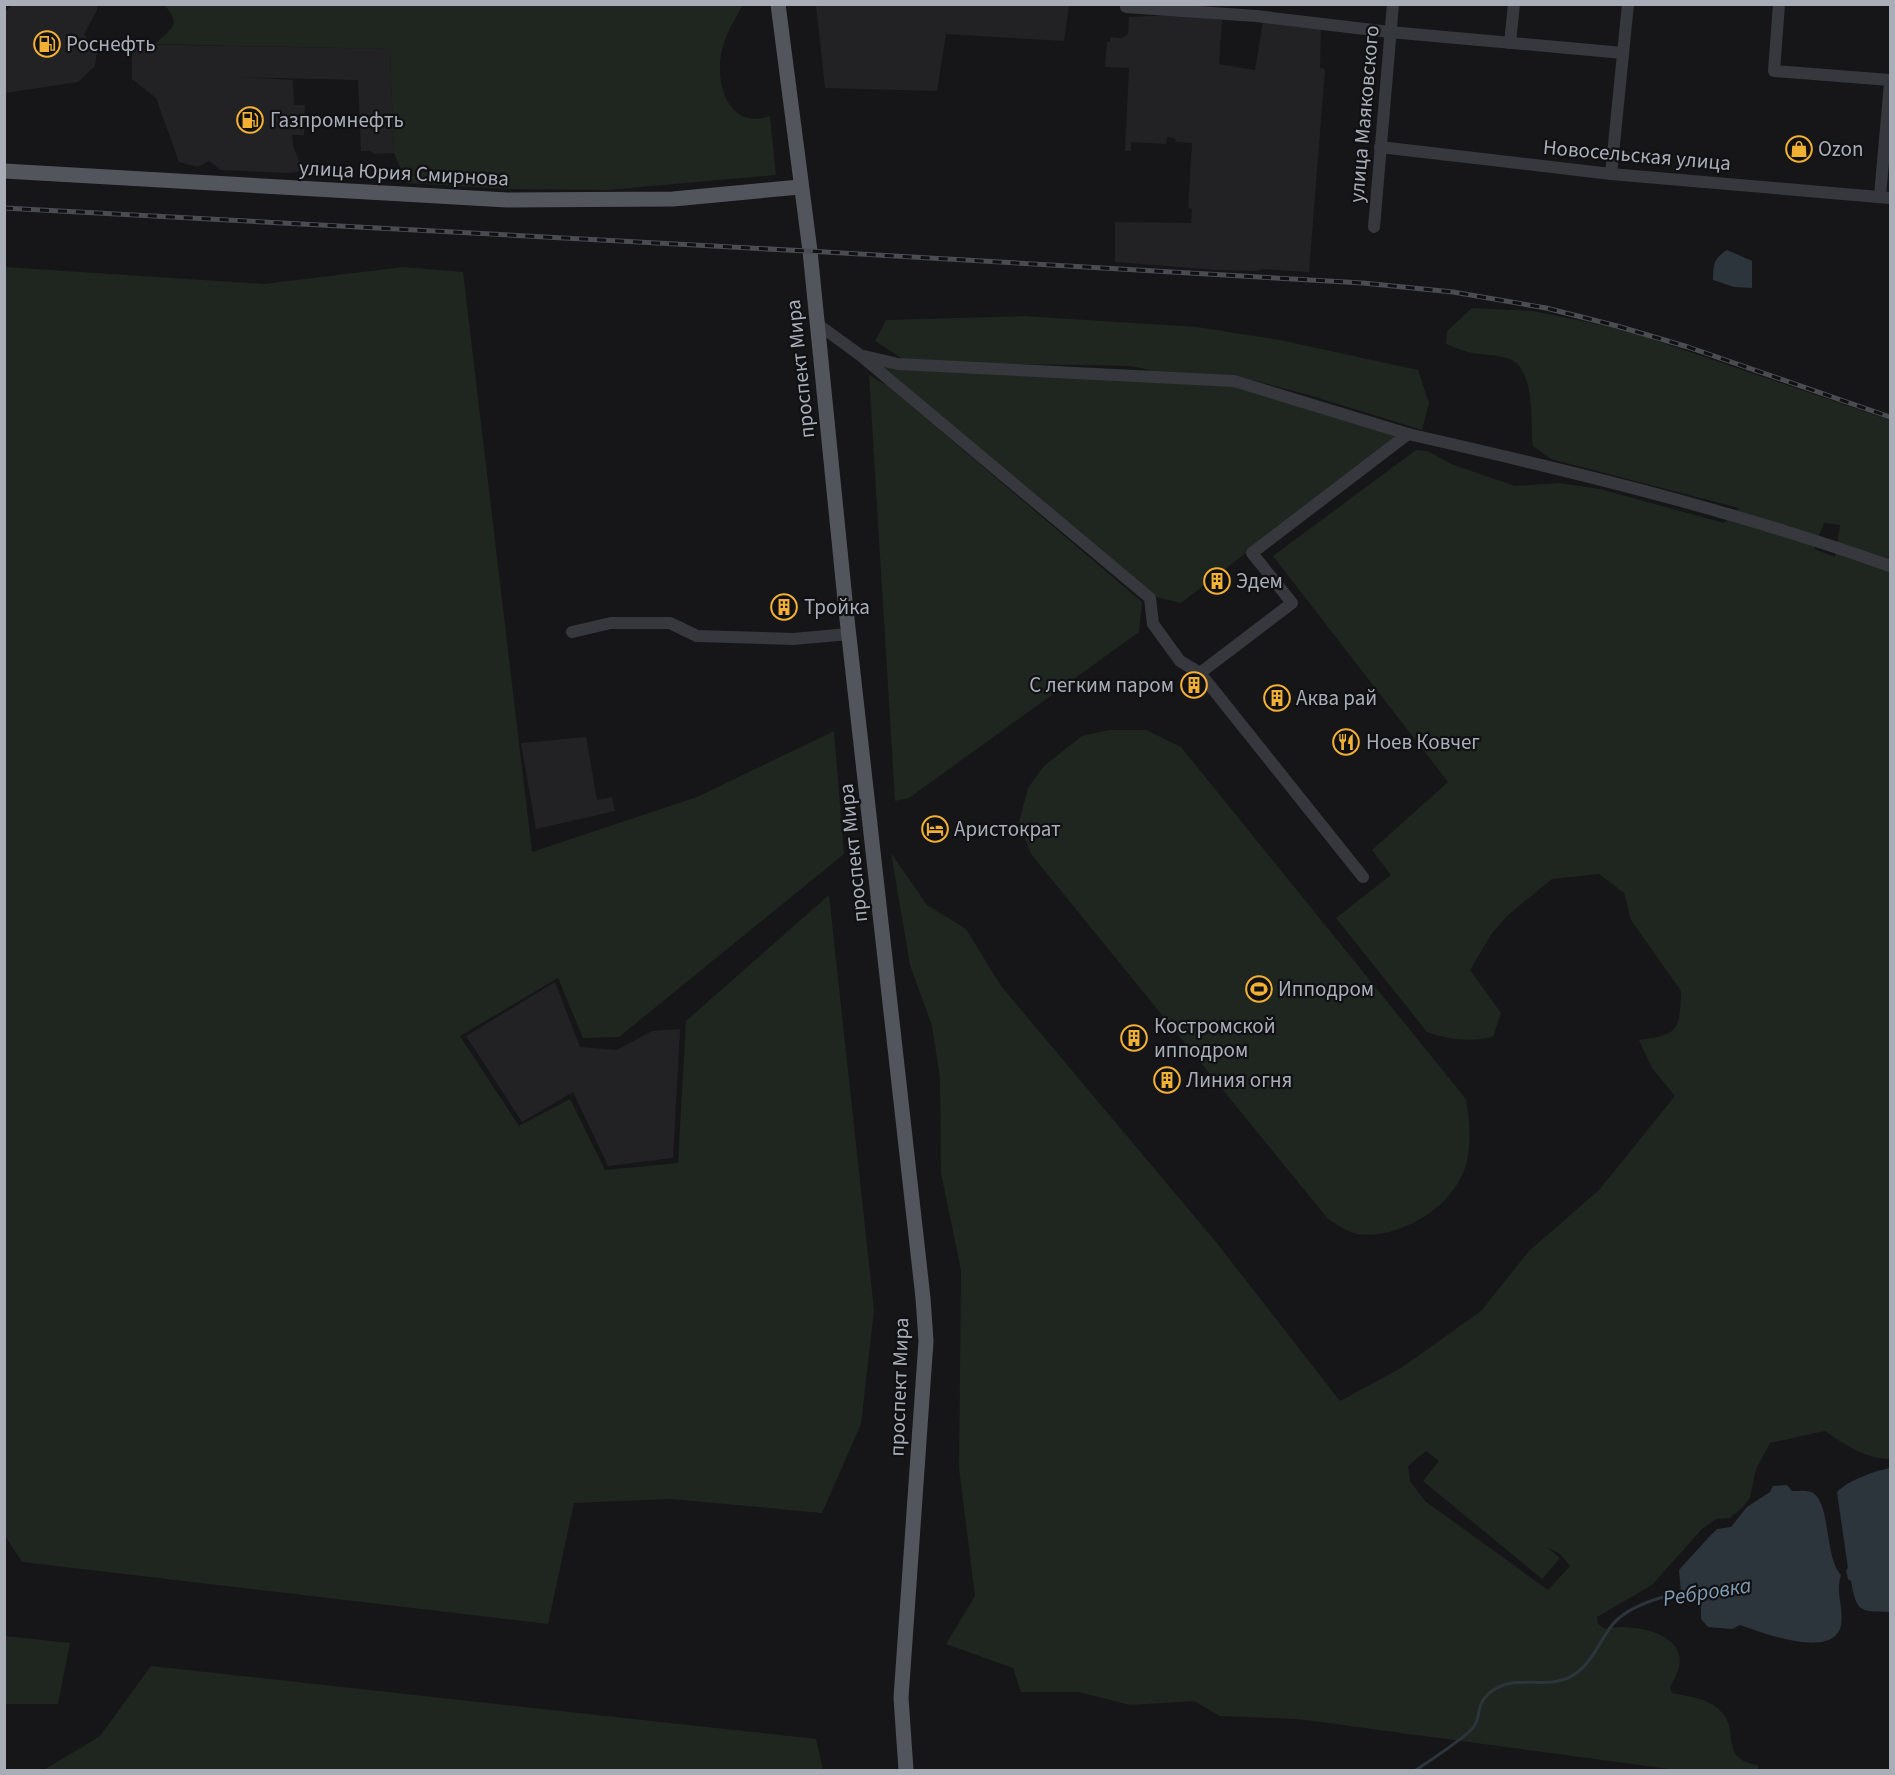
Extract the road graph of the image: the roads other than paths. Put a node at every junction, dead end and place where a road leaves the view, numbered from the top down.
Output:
1 (778, 4) edge
2 (1393, 4) edge
3 (1514, 4) edge
4 (1628, 4) edge
5 (1779, 4) edge
6 (1126, 6) edge
7 (1257, 10) edge
8 (1390, 32) junction
9 (1510, 43) junction
10 (1623, 53) junction
11 (1890, 82) edge
12 (1380, 147) junction
13 (4, 171) edge
14 (1611, 174) junction
15 (800, 187) junction
16 (1885, 197) edge
17 (1374, 227) dead end
18 (816, 322) junction
19 (860, 355) junction
20 (1408, 434) junction
21 (1890, 567) edge
22 (572, 632) dead end
23 (849, 634) junction
24 (1200, 673) junction
25 (1363, 877) dead end
26 (906, 1770) edge

1 - 15 main road, проспект Мира
2 - 8 street, улица Маяковского
3 - 9 street
4 - 10 street
5 - 11 street
6 - 7 street
7 - 8 street
8 - 9 street
8 - 12 street, улица Маяковского
9 - 10 street
10 - 14 street
11 - 16 street
12 - 14 street, Новосельская улица
12 - 17 street, улица Маяковского
13 - 15 main road, улица Юрия Смирнова
14 - 16 street, Новосельская улица
15 - 18 main road, проспект Мира
18 - 19 street
18 - 23 main road, проспект Мира
19 - 20 street
19 - 24 street
20 - 21 street
20 - 24 street
22 - 23 street
23 - 26 main road, проспект Мира
24 - 25 street

